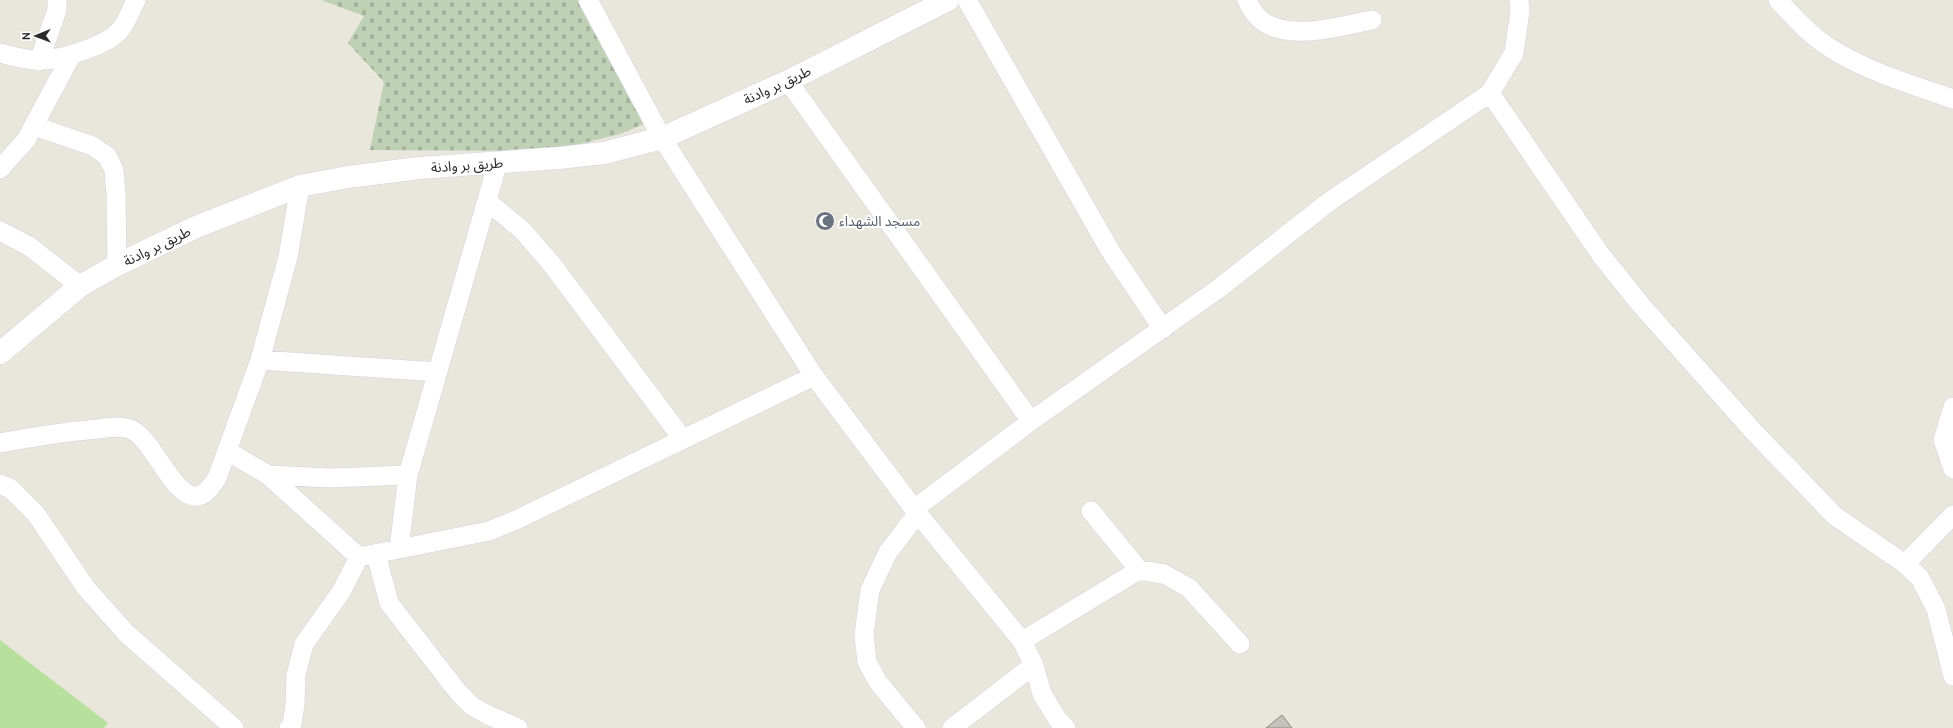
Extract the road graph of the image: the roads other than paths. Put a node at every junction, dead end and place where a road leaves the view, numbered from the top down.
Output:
1 (57, 0) edge
2 (136, 0) edge
3 (588, 0) edge
4 (948, 0) edge
5 (967, 0) edge
6 (1246, 0) edge
7 (1519, 0) edge
8 (1778, 0) edge
9 (1372, 20) dead end
10 (0, 53) edge
11 (72, 54) junction
12 (39, 60) junction
13 (788, 81) junction
14 (1490, 93) junction
15 (1953, 99) edge
16 (34, 126) junction
17 (662, 138) junction
18 (498, 162) junction
19 (0, 169) edge
20 (300, 186) junction
21 (488, 202) junction
22 (0, 231) edge
23 (117, 265) junction
24 (80, 286) junction
25 (1162, 329) junction
26 (0, 353) edge
27 (260, 360) junction
28 (438, 372) junction
29 (814, 376) junction
30 (1953, 407) edge
31 (1031, 421) junction
32 (682, 438) junction
33 (0, 443) edge
34 (227, 451) junction
35 (1953, 469) edge
36 (268, 475) junction
37 (408, 475) junction
38 (0, 484) edge
39 (916, 511) junction
40 (1091, 511) dead end
41 (1953, 515) edge
42 (399, 550) junction
43 (367, 555) junction
44 (1905, 564) junction
45 (1139, 570) junction
46 (1022, 641) junction
47 (1240, 644) dead end
48 (1034, 665) junction
49 (1953, 676) edge
50 (234, 728) edge
51 (289, 728) edge
52 (518, 728) edge
53 (916, 728) edge
54 (952, 728) edge
55 (1066, 728) edge

1 - 12 street
2 - 11 street
3 - 17 street
4 - 13 street, طريق بر وادنة
5 - 25 street
6 - 9 street
7 - 14 street
8 - 15 street
10 - 12 street
11 - 12 street
11 - 16 street
13 - 17 street, طريق بر وادنة
13 - 31 street
14 - 25 street
14 - 44 street
16 - 19 street
16 - 23 street
17 - 18 street, طريق بر وادنة
17 - 29 street
18 - 20 street, طريق بر وادنة
18 - 21 street
20 - 23 street, طريق بر وادنة
20 - 27 street
21 - 28 street
21 - 32 street
22 - 24 street
23 - 24 street, طريق بر وادنة
24 - 26 street, طريق بر وادنة
25 - 31 street
27 - 28 street
27 - 34 street
28 - 37 street
29 - 32 street
29 - 39 street
30 - 35 street
31 - 39 street
32 - 42 street
33 - 34 street
34 - 36 street
36 - 37 street
36 - 43 street
37 - 42 street
38 - 50 street
39 - 46 street
39 - 53 street
40 - 45 street
41 - 44 street
42 - 43 street
43 - 51 street
43 - 52 street
44 - 49 street
45 - 46 street
45 - 47 street
46 - 48 street
48 - 54 street
48 - 55 street

